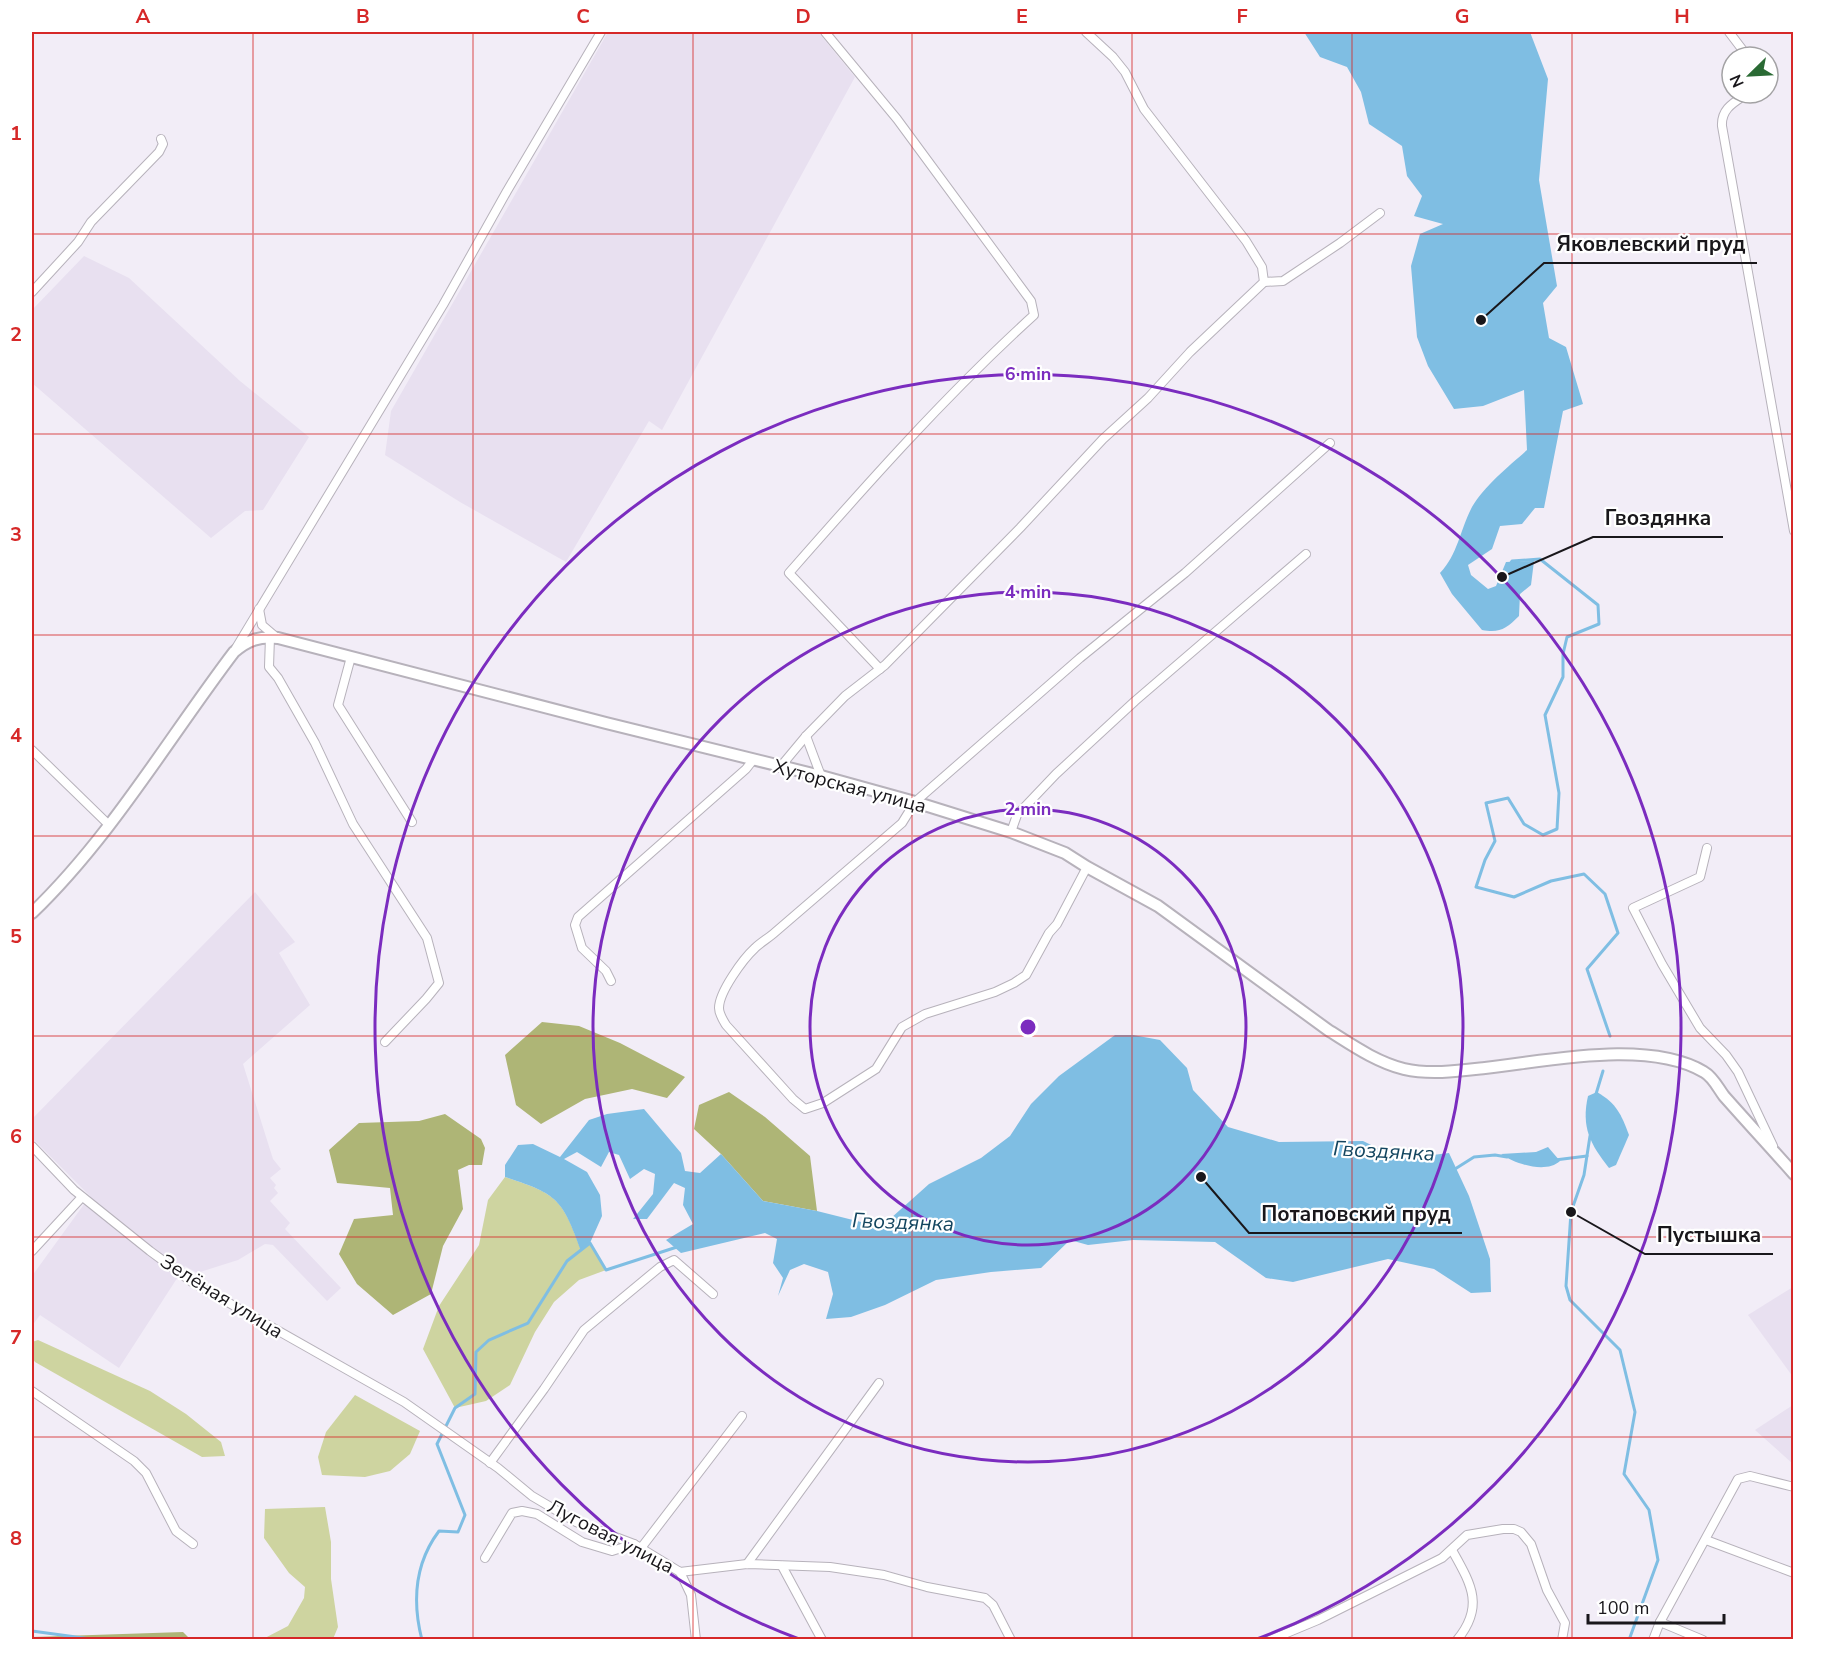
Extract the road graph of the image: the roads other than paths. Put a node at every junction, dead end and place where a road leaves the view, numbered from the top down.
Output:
1 (601, 32) edge
2 (825, 32) edge
3 (1086, 32) edge
4 (1729, 32) edge
5 (1739, 45) edge
6 (1732, 105) edge
7 (161, 139) dead end
8 (1380, 213) dead end
9 (1264, 282) junction
10 (32, 292) edge
11 (1330, 443) dead end
12 (1794, 531) edge
13 (1306, 554) dead end
14 (259, 609) junction
15 (274, 638) junction
16 (234, 652) junction
17 (351, 657) junction
18 (880, 669) junction
19 (806, 736) junction
20 (32, 750) edge
21 (753, 760) junction
22 (781, 766) junction
23 (821, 776) junction
24 (915, 802) junction
25 (412, 822) dead end
26 (108, 824) junction
27 (1011, 832) junction
28 (1707, 848) dead end
29 (1087, 867) junction
30 (32, 913) edge
31 (611, 981) dead end
32 (385, 1042) dead end
33 (32, 1146) edge
34 (1777, 1155) junction
35 (1794, 1174) edge
36 (82, 1197) junction
37 (32, 1251) edge
38 (713, 1294) dead end
39 (879, 1383) dead end
40 (32, 1391) edge
41 (742, 1416) dead end
42 (457, 1439) joint
43 (490, 1463) junction
44 (1794, 1487) edge
45 (1706, 1540) junction
46 (193, 1544) dead end
47 (637, 1546) junction
48 (1452, 1550) junction
49 (485, 1558) dead end
50 (747, 1564) junction
51 (782, 1566) junction
52 (680, 1572) junction
53 (1794, 1574) edge
54 (1660, 1622) junction
55 (696, 1640) edge
56 (822, 1640) edge
57 (1011, 1640) edge
58 (1270, 1640) edge
59 (1456, 1640) edge
60 (1562, 1640) edge
61 (1653, 1640) edge
62 (1703, 1640) edge

1 - 14 street
2 - 18 street
3 - 9 street
4 - 5 street
6 - 12 street
7 - 10 street
8 - 9 street
9 - 18 street
11 - 24 street
13 - 27 street
14 - 15 street
14 - 16 street
15 - 16 main road
15 - 17 main road, Хуторская улица
15 - 32 street
16 - 26 main road
17 - 21 main road, Хуторская улица
17 - 25 street
18 - 19 street
19 - 22 street
19 - 23 street
20 - 26 street
21 - 22 main road, Хуторская улица
21 - 31 street
22 - 23 main road, Хуторская улица
23 - 24 main road, Хуторская улица
24 - 27 main road, Хуторская улица
24 - 29 street
26 - 30 main road
27 - 29 main road, Хуторская улица
28 - 34 street
29 - 34 main road, Хуторская улица
33 - 36 street, Зелёная улица
34 - 35 main road, Хуторская улица
36 - 37 street
36 - 42 street, Зелёная улица
38 - 43 street
39 - 50 street
40 - 46 street
41 - 47 street
42 - 43 street, Луговая улица
43 - 47 street, Луговая улица
44 - 45 street
45 - 53 street
45 - 54 street
47 - 49 street
47 - 52 street, Луговая улица
48 - 58 street
48 - 59 street
48 - 60 street
50 - 51 street, Луговая улица
50 - 52 street, Луговая улица
51 - 56 street
51 - 57 street, Луговая улица
52 - 55 street
54 - 61 street
54 - 62 street

